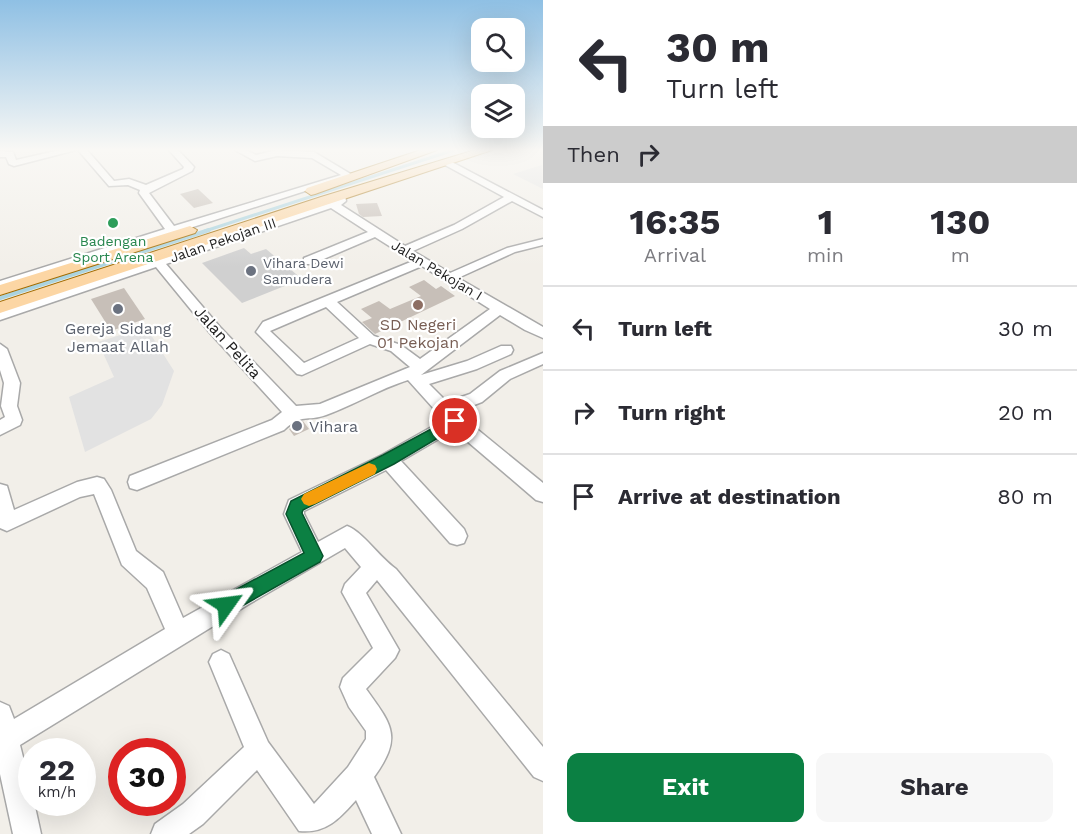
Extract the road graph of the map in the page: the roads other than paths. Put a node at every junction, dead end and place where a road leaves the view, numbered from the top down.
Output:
1 (146, 189) edge
2 (301, 189) edge
3 (337, 189) edge
4 (360, 189) edge
5 (495, 189) edge
6 (329, 198) junction
7 (512, 198) junction
8 (543, 199) edge
9 (530, 207) junction
10 (543, 214) edge
11 (172, 230) junction
12 (376, 233) junction
13 (543, 242) edge
14 (405, 250) junction
15 (308, 261) dead end
16 (424, 261) junction
17 (162, 266) junction
18 (450, 278) junction
19 (0, 285) edge
20 (0, 290) edge
21 (328, 301) junction
22 (0, 308) edge
23 (500, 308) junction
24 (0, 316) edge
25 (543, 333) edge
26 (369, 339) junction
27 (0, 349) edge
28 (506, 350) dead end
29 (543, 358) edge
30 (417, 374) junction
31 (298, 413) junction
32 (450, 416) junction
33 (0, 428) edge
34 (388, 460) junction
35 (137, 482) dead end
36 (0, 492) edge
37 (543, 494) edge
38 (458, 536) dead end
39 (314, 556) junction
40 (375, 567) junction
41 (178, 633) junction
42 (221, 662) dead end
43 (2, 728) edge
44 (259, 751) junction
45 (543, 768) edge
46 (359, 776) junction
47 (27, 834) edge
48 (165, 834) edge
49 (387, 834) edge

1 - 11 street
2 - 11 street
3 - 6 main road
4 - 6 main road
5 - 7 street
6 - 12 street, Jalan Pekojan I
6 - 17 street, Jalan Pekojan III
6 - 20 main road
6 - 22 main road
7 - 9 street
7 - 14 street
8 - 9 street
9 - 10 street
11 - 19 street
12 - 14 street, Jalan Pekojan I
12 - 15 street
13 - 18 street
14 - 16 street, Jalan Pekojan I
16 - 18 street, Jalan Pekojan I
16 - 21 street
17 - 24 street, Jalan Pekojan III
17 - 31 street, Jalan Pelita
18 - 23 street, Jalan Pekojan I
21 - 26 street
21 - 26 street
23 - 25 street, Jalan Pekojan I
23 - 30 street
26 - 30 street
27 - 33 street
28 - 30 street
29 - 32 street
30 - 31 street
30 - 32 street
31 - 35 street
32 - 34 street
32 - 37 street
34 - 38 street
34 - 39 street
36 - 41 street
39 - 40 street
39 - 41 street
40 - 45 street
40 - 46 street
41 - 43 street
42 - 44 street
43 - 47 street
44 - 46 street
44 - 48 street
46 - 49 street

